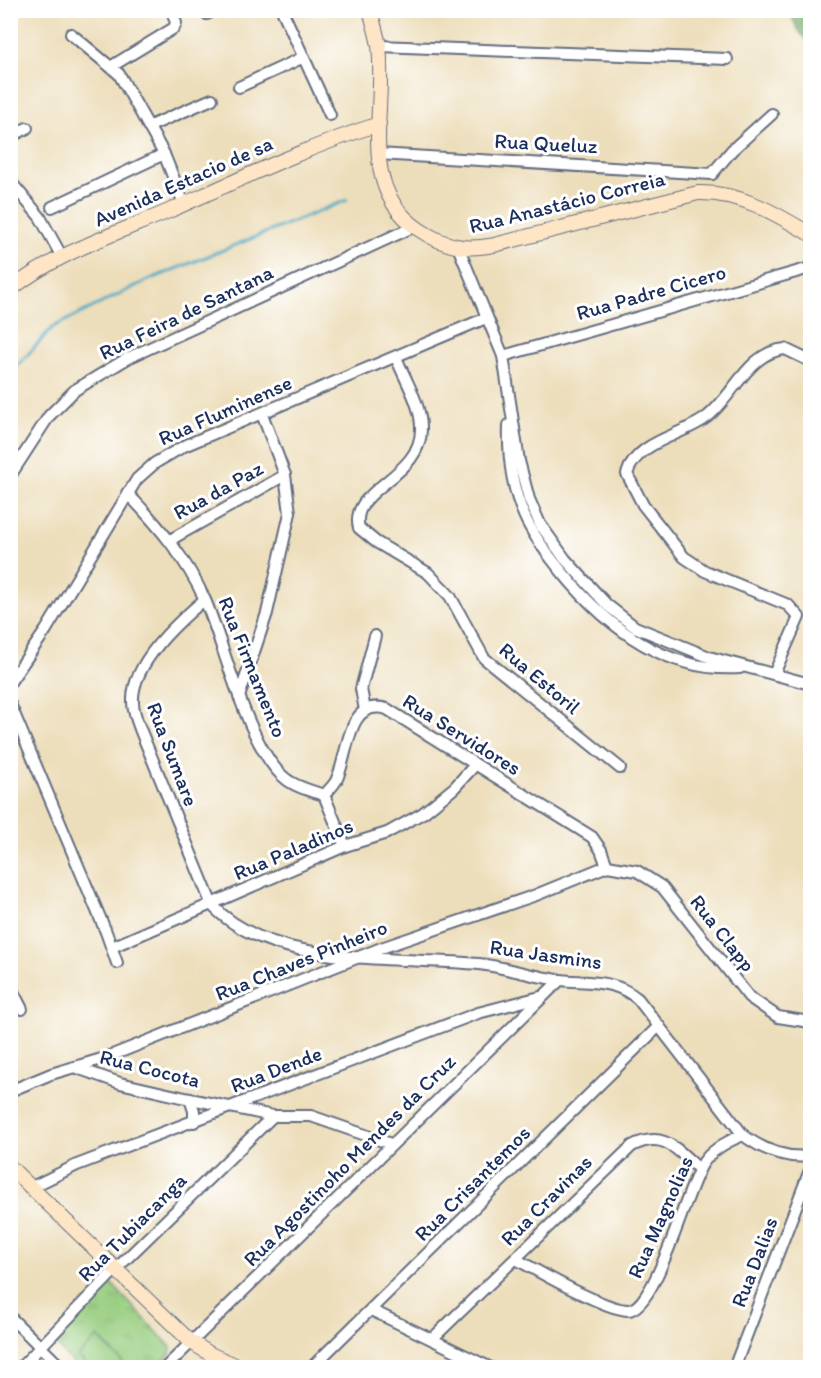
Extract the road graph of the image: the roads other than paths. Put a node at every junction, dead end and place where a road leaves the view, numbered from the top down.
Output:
1 (172, 10) edge
2 (282, 10) edge
3 (370, 10) edge
4 (71, 34) dead end
5 (379, 46) junction
6 (304, 57) junction
7 (727, 59) dead end
8 (112, 66) junction
9 (239, 87) dead end
10 (212, 99) dead end
11 (772, 114) dead end
12 (330, 115) dead end
13 (379, 124) junction
14 (150, 126) junction
15 (27, 128) dead end
16 (10, 137) edge
17 (164, 154) junction
18 (378, 154) junction
19 (712, 174) junction
20 (10, 181) edge
21 (713, 193) junction
22 (184, 204) junction
23 (52, 207) dead end
24 (413, 227) junction
25 (810, 234) edge
26 (459, 249) junction
27 (62, 257) junction
28 (810, 268) edge
29 (10, 290) edge
30 (486, 318) junction
31 (503, 356) junction
32 (396, 357) junction
33 (810, 361) edge
34 (262, 414) junction
35 (285, 475) junction
36 (10, 476) edge
37 (127, 493) junction
38 (170, 540) junction
39 (204, 600) junction
40 (375, 636) dead end
41 (774, 674) junction
42 (10, 682) edge
43 (810, 684) edge
44 (239, 697) junction
45 (10, 704) edge
46 (365, 710) junction
47 (474, 766) junction
48 (620, 768) dead end
49 (324, 795) junction
50 (345, 846) junction
51 (607, 866) junction
52 (212, 905) junction
53 (112, 947) junction
54 (356, 958) junction
55 (117, 963) dead end
56 (560, 980) junction
57 (10, 986) edge
58 (541, 997) junction
59 (22, 1009) dead end
60 (810, 1022) edge
61 (659, 1026) junction
62 (105, 1058) junction
63 (74, 1067) junction
64 (111, 1080) junction
65 (10, 1091) edge
66 (190, 1099) junction
67 (232, 1107) junction
68 (273, 1116) junction
69 (194, 1122) junction
70 (743, 1135) junction
71 (391, 1144) junction
72 (810, 1156) edge
73 (10, 1167) edge
74 (699, 1169) junction
75 (810, 1170) edge
76 (30, 1188) junction
77 (516, 1259) junction
78 (116, 1269) junction
79 (372, 1310) junction
80 (10, 1317) edge
81 (432, 1338) junction
82 (191, 1342) junction
83 (41, 1347) junction
84 (20, 1368) edge
85 (62, 1368) edge
86 (165, 1368) edge
87 (242, 1368) edge
88 (311, 1368) edge
89 (491, 1368) edge
90 (734, 1368) edge

1 - 8 street
2 - 6 street
3 - 5 street, Rua Anastácio Correia
4 - 8 street
5 - 7 street
5 - 13 street, Rua Anastácio Correia
6 - 9 street
6 - 12 street
8 - 14 street
10 - 14 street
11 - 19 street
13 - 18 street, Rua Anastácio Correia
13 - 22 street, Avenida Estacio de sa
14 - 17 street
15 - 16 street
17 - 22 street
17 - 23 street
18 - 19 street, Rua Queluz
18 - 24 street, Rua Anastácio Correia
19 - 21 street
20 - 27 street
21 - 25 street, Rua Anastácio Correia
21 - 26 street, Rua Anastácio Correia
22 - 27 street, Avenida Estacio de sa
24 - 26 street, Rua Anastácio Correia
24 - 36 street, Rua Feira de Santana
26 - 30 street
27 - 29 street, Avenida Estacio de sa
28 - 31 street, Rua Padre Cicero
30 - 31 street
30 - 32 street, Rua Fluminense
31 - 41 street
32 - 34 street, Rua Fluminense
32 - 48 street, Rua Estoril
33 - 41 street
34 - 35 street
34 - 37 street, Rua Fluminense
35 - 38 street, Rua da Paz
35 - 44 street
37 - 38 street, Rua Firmamento
37 - 42 street, Rua Fluminense
38 - 39 street, Rua Firmamento
39 - 44 street, Rua Firmamento
39 - 52 street, Rua Sumare
40 - 46 street
41 - 43 street
44 - 49 street, Rua Firmamento
45 - 53 street
46 - 47 street, Rua Servidores
46 - 49 street
47 - 50 street, Rua Paladinos
47 - 51 street, Rua Servidores
49 - 50 street
50 - 52 street, Rua Paladinos
51 - 54 street, Rua Chaves Pinheiro
51 - 60 street, Rua Clapp
52 - 53 street, Rua Paladinos
52 - 54 street, Rua Jasmins
53 - 55 street
54 - 56 street, Rua Jasmins
54 - 62 street, Rua Chaves Pinheiro
56 - 58 street, Rua Agostinoho Mendes da Cruz
56 - 61 street, Rua Jasmins
57 - 59 street
58 - 67 street, Rua Dende
58 - 71 street, Rua Agostinoho Mendes da Cruz
61 - 70 street, Rua Jasmins
61 - 79 street, Rua Crisantemos
62 - 63 street, Rua Chaves Pinheiro
62 - 64 street
63 - 64 street, Rua Cocota
63 - 65 street, Rua Chaves Pinheiro
64 - 66 street, Rua Cocota
66 - 67 street, Rua Cocota
66 - 69 street
67 - 68 street, Rua Cocota
67 - 69 street, Rua Dende
68 - 71 street, Rua Cocota
68 - 78 street, Rua Tubiacanga
69 - 76 street, Rua Dende
70 - 72 street, Rua Jasmins
70 - 74 street, Rua Magnolias
71 - 82 street, Rua Agostinoho Mendes da Cruz
73 - 76 street
74 - 77 street, Rua Cravinas
74 - 77 street, Rua Magnolias
75 - 90 street, Rua Dalias
76 - 78 street
77 - 81 street, Rua Cravinas
78 - 82 street
78 - 83 street, Rua Tubiacanga
79 - 81 street
79 - 88 street, Rua Crisantemos
80 - 83 street
81 - 89 street
82 - 86 street, Rua Agostinoho Mendes da Cruz
82 - 87 street
83 - 84 street, Rua Tubiacanga
83 - 85 street

